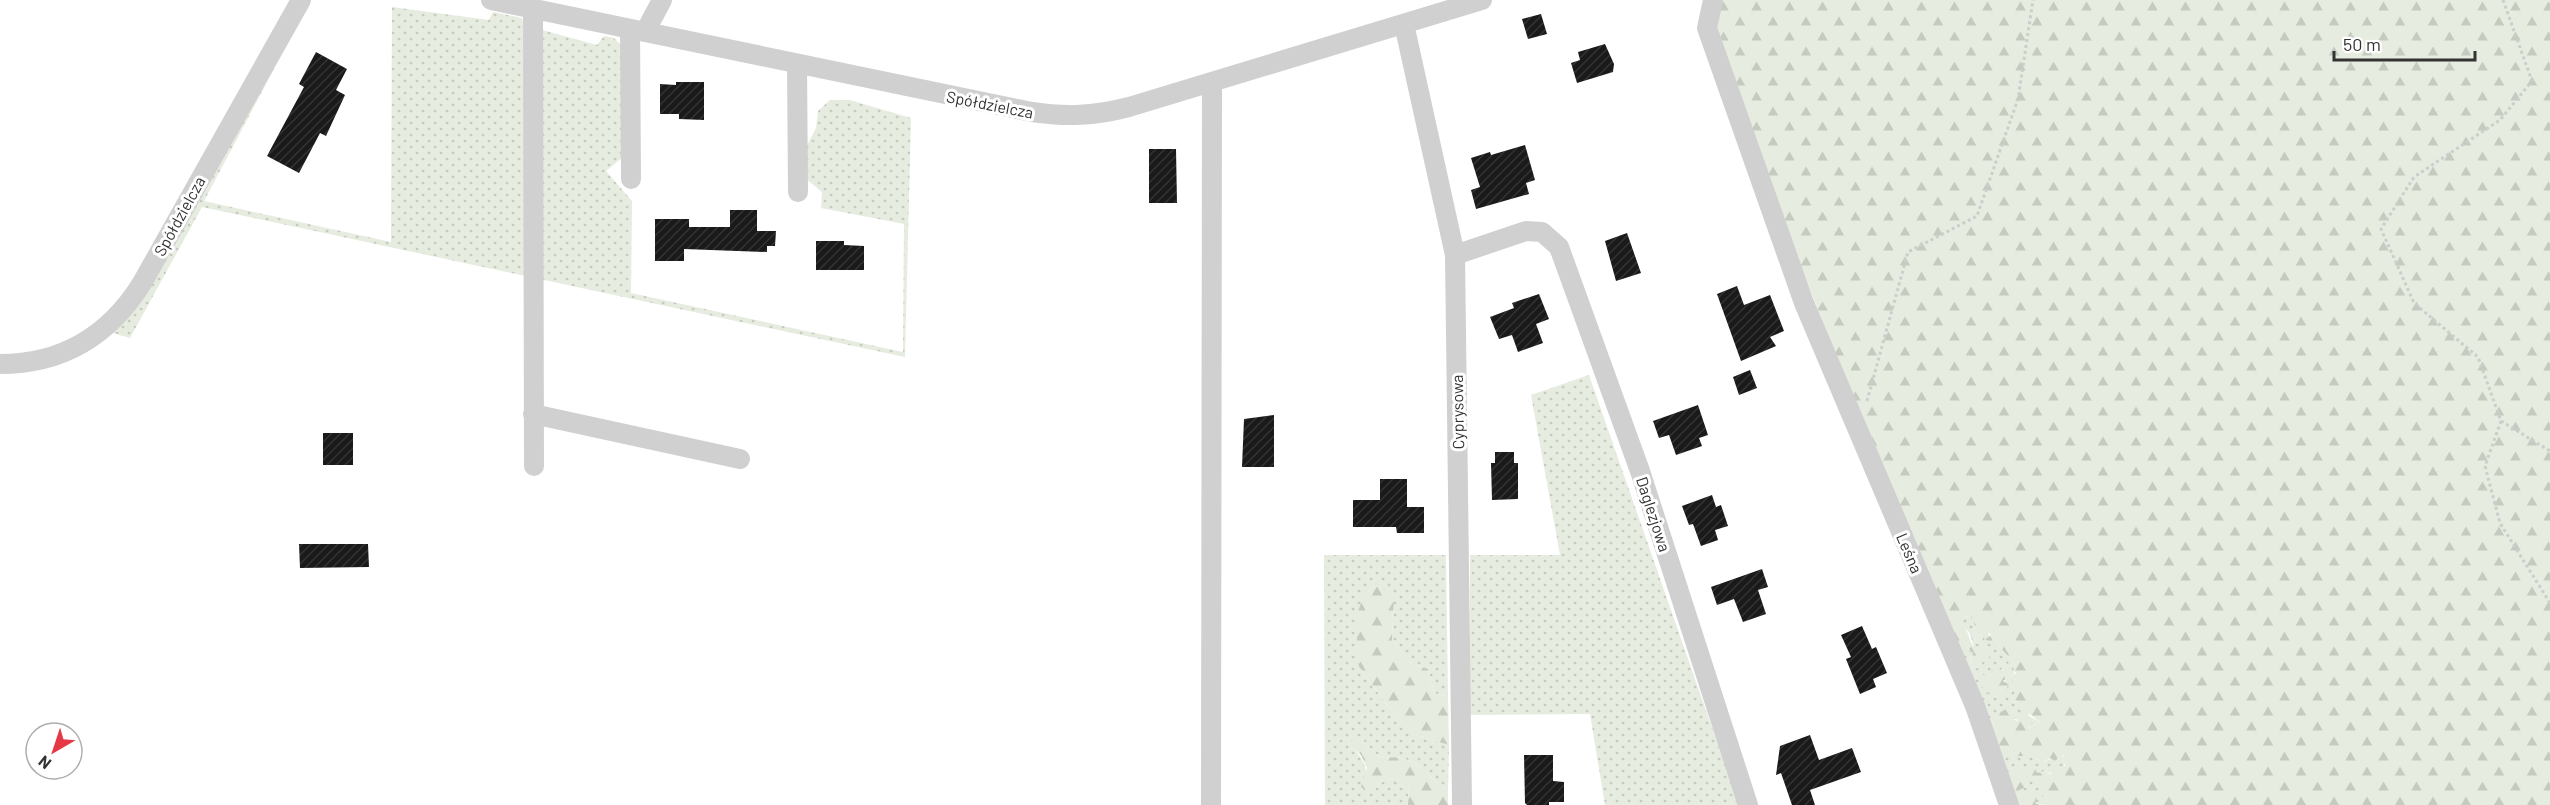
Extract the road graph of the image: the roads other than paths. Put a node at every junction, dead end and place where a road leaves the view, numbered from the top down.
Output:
1 (302, 0) edge
2 (491, 0) edge
3 (662, 0) edge
4 (1482, 0) edge
5 (1713, 0) edge
6 (533, 9) junction
7 (1404, 24) junction
8 (637, 31) junction
9 (797, 64) junction
10 (1212, 82) junction
11 (631, 179) dead end
12 (798, 192) dead end
13 (1455, 255) junction
14 (0, 364) edge
15 (533, 414) junction
16 (740, 459) dead end
17 (534, 466) dead end
18 (1211, 805) edge
19 (1461, 805) edge
20 (1748, 805) edge
21 (2009, 805) edge

1 - 14 street, Spółdzielcza
2 - 6 street, Spółdzielcza
3 - 8 street
4 - 7 street, Spółdzielcza
5 - 21 street, Leśna
6 - 8 street, Spółdzielcza
6 - 15 street
7 - 10 street, Spółdzielcza
7 - 13 street, Cyprysowa
8 - 9 street, Spółdzielcza
8 - 11 street
9 - 10 street, Spółdzielcza
9 - 12 street
10 - 18 street
13 - 19 street, Cyprysowa
13 - 20 street, Daglezjowa
15 - 16 street
15 - 17 street

